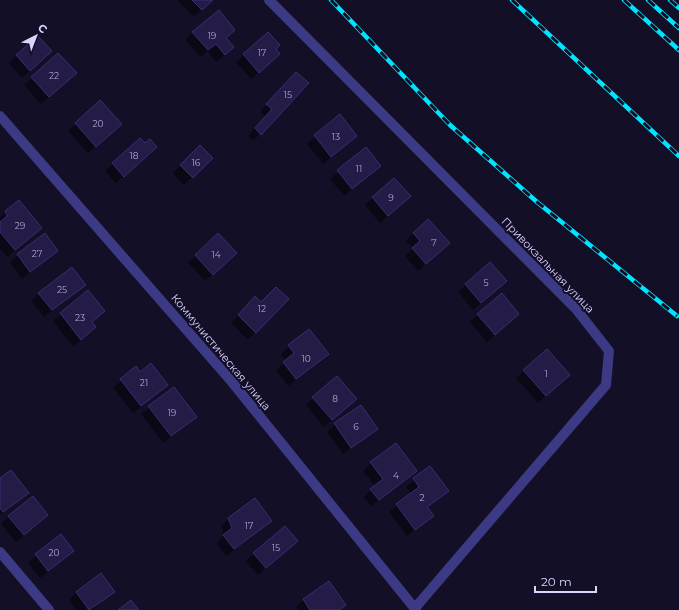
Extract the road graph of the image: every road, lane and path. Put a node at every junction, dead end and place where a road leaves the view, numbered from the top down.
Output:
1 (269, 0) edge
2 (0, 116) edge
3 (0, 552) edge
4 (416, 609) edge
5 (49, 610) edge

1 - 4 street, Привокзальная улица
2 - 4 street, Коммунистическая улица
3 - 5 street

